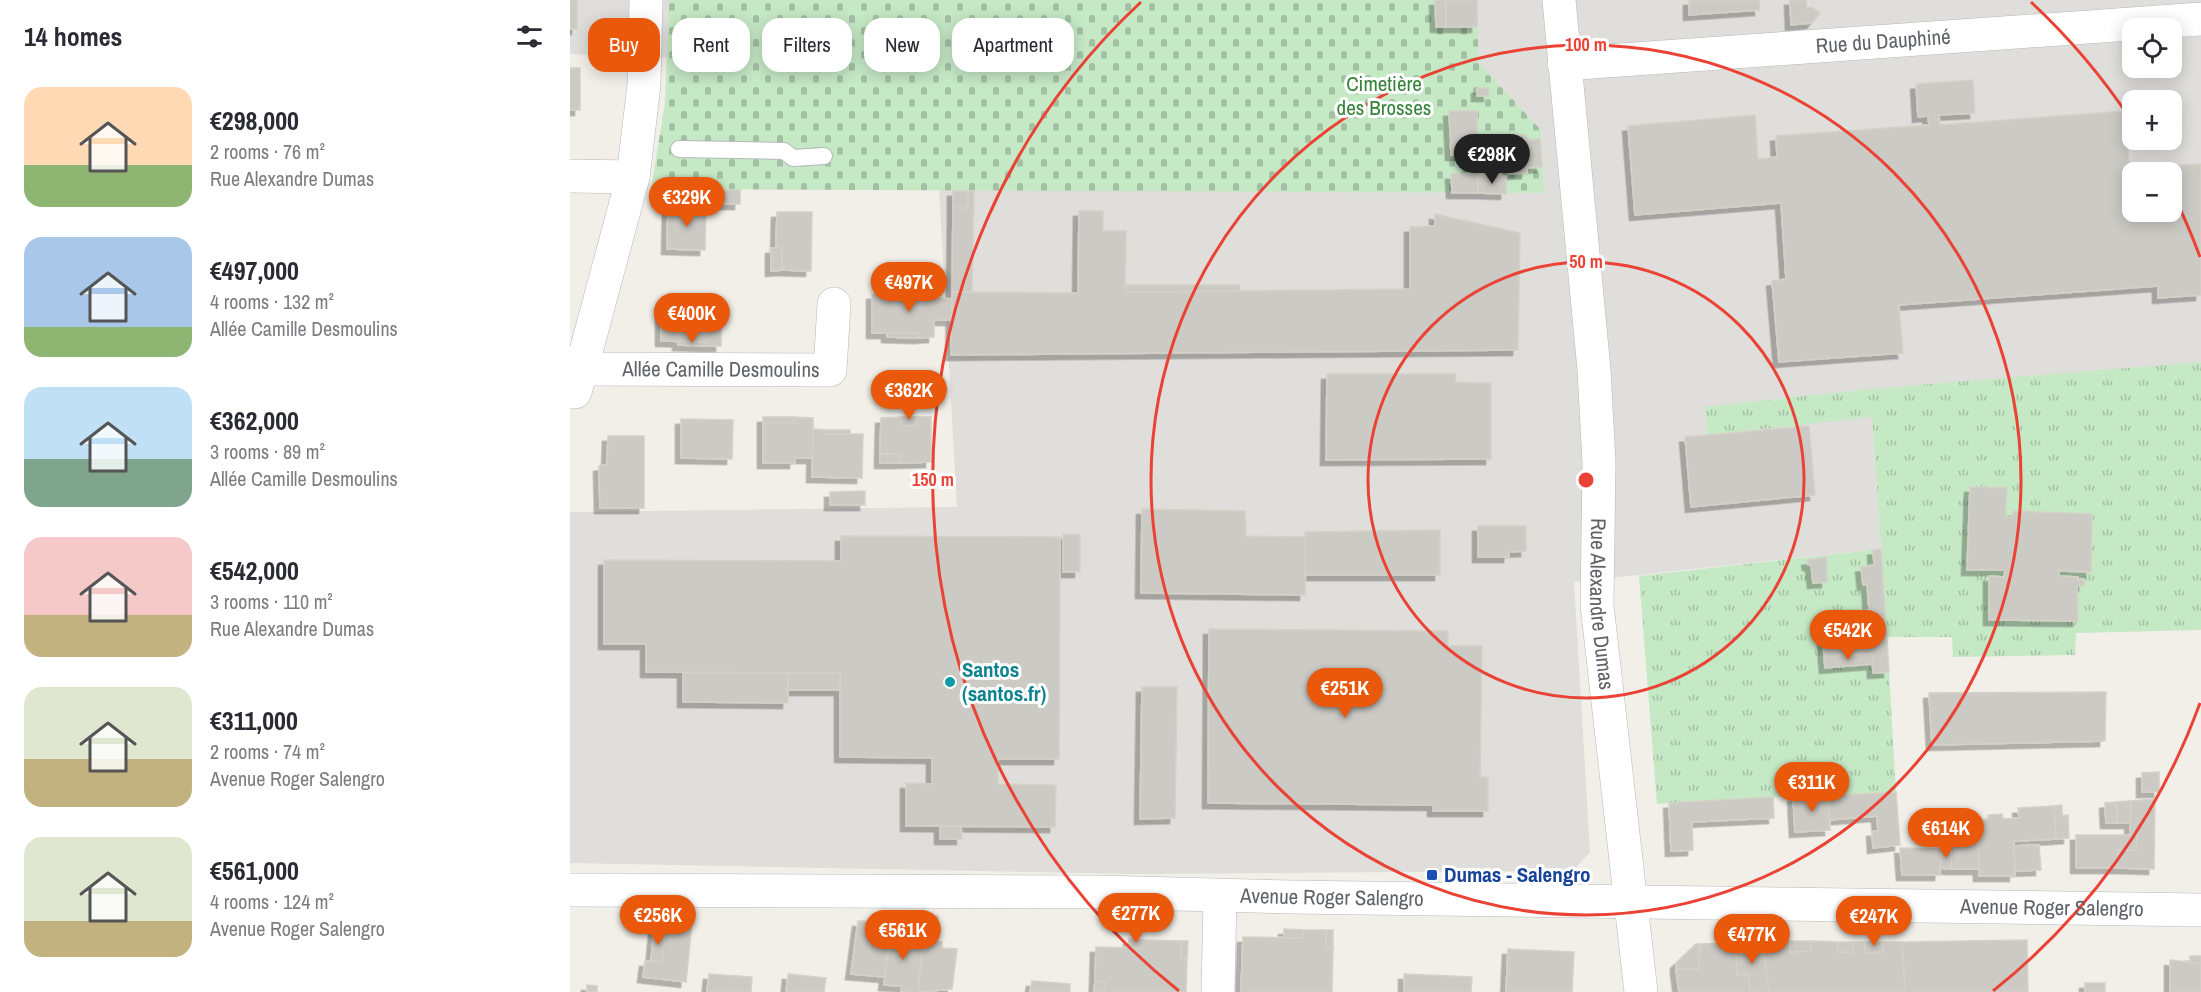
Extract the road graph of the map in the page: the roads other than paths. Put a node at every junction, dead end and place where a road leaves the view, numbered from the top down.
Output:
1 (646, 0) edge
2 (1558, 0) edge
3 (2201, 19) edge
4 (1563, 64) junction
5 (679, 149) dead end
6 (824, 156) dead end
7 (570, 177) edge
8 (633, 177) junction
9 (834, 304) dead end
10 (575, 384) edge
11 (570, 890) edge
12 (1220, 896) junction
13 (1629, 902) junction
14 (2201, 910) edge
15 (1218, 992) edge
16 (1641, 992) edge

1 - 8 street
2 - 4 street, Rue Alexandre Dumas
3 - 4 street, Rue du Dauphiné
4 - 13 street, Rue Alexandre Dumas
5 - 6 lane
7 - 8 street
8 - 10 street
9 - 10 street, Allée Camille Desmoulins
11 - 12 street, Avenue Roger Salengro
12 - 13 street, Avenue Roger Salengro
12 - 15 street
13 - 14 street, Avenue Roger Salengro
13 - 16 street, Rue Alexandre Dumas

